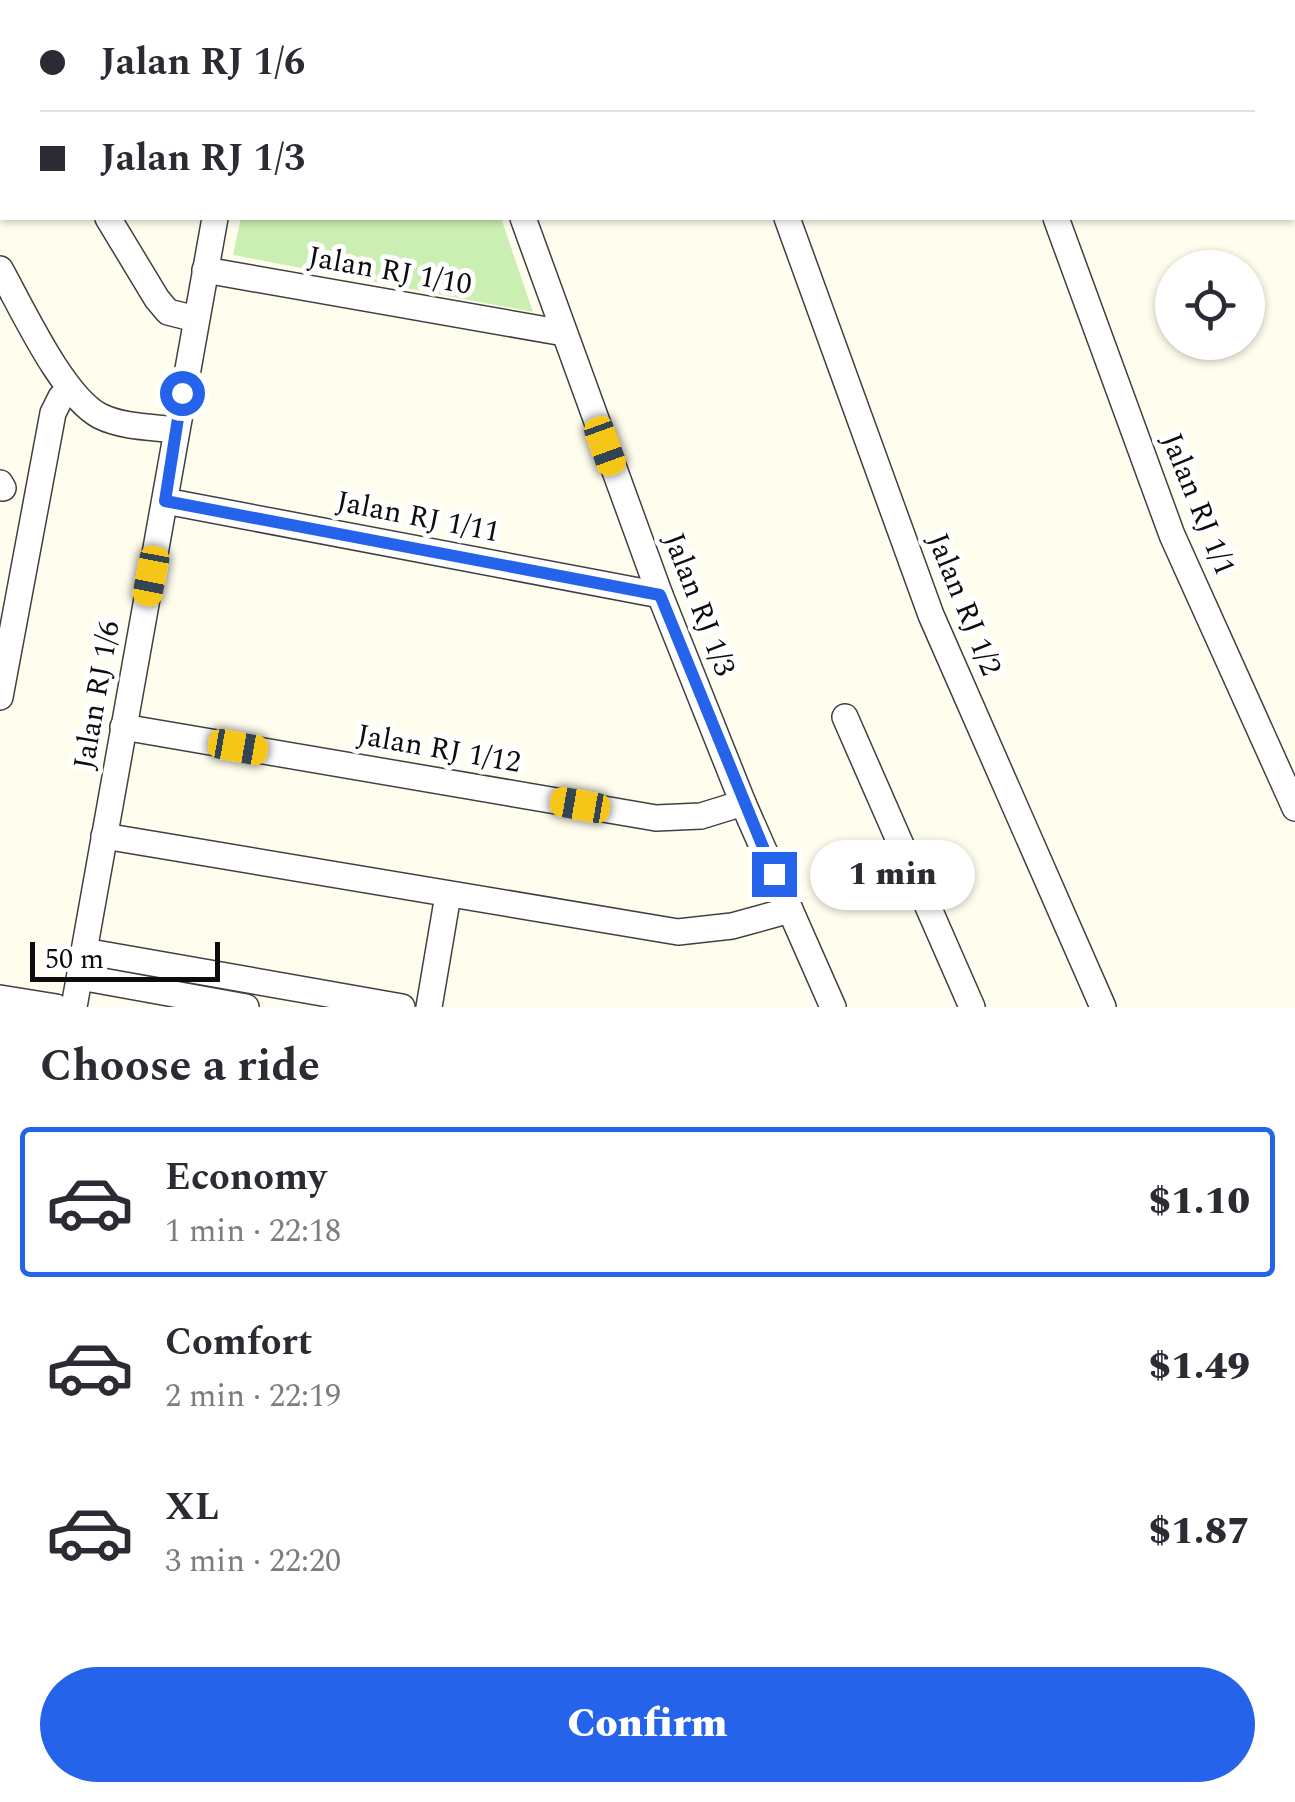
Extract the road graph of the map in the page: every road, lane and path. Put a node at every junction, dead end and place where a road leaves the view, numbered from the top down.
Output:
1 (109, 220) edge
2 (214, 220) edge
3 (524, 220) edge
4 (788, 220) edge
5 (1057, 220) edge
6 (0, 269) edge
7 (205, 270) junction
8 (196, 319) junction
9 (564, 333) junction
10 (70, 390) junction
11 (176, 430) junction
12 (165, 501) junction
13 (660, 595) junction
14 (0, 697) edge
15 (845, 717) dead end
16 (124, 727) junction
17 (744, 803) junction
18 (1295, 808) edge
19 (104, 836) junction
20 (448, 895) junction
21 (790, 910) junction
22 (84, 951) junction
23 (80, 977) junction
24 (0, 998) edge
25 (134, 998) edge
26 (56, 1007) edge
27 (74, 1007) edge
28 (246, 1007) edge
29 (402, 1007) edge
30 (429, 1007) edge
31 (833, 1007) edge
32 (972, 1007) edge
33 (1102, 1007) edge

1 - 8 street
2 - 7 street, Jalan RJ 1/6
3 - 9 street, Jalan RJ 1/3
4 - 33 street, Jalan RJ 1/2
5 - 18 street, Jalan RJ 1/1
6 - 10 street
7 - 8 street, Jalan RJ 1/6
7 - 9 street, Jalan RJ 1/10
8 - 11 street, Jalan RJ 1/6
9 - 13 street, Jalan RJ 1/3
10 - 11 street
10 - 14 street
11 - 12 street, Jalan RJ 1/6
12 - 13 street, Jalan RJ 1/11
12 - 16 street, Jalan RJ 1/6
13 - 17 street, Jalan RJ 1/3
15 - 32 street
16 - 17 street, Jalan RJ 1/12
16 - 19 street, Jalan RJ 1/6
17 - 21 street, Jalan RJ 1/3
19 - 20 street
19 - 22 street, Jalan RJ 1/6
20 - 21 street
20 - 30 street
21 - 31 street, Jalan RJ 1/3
22 - 23 street, Jalan RJ 1/6
22 - 29 street
23 - 25 street
23 - 27 street, Jalan RJ 1/6
24 - 26 street
25 - 28 street

